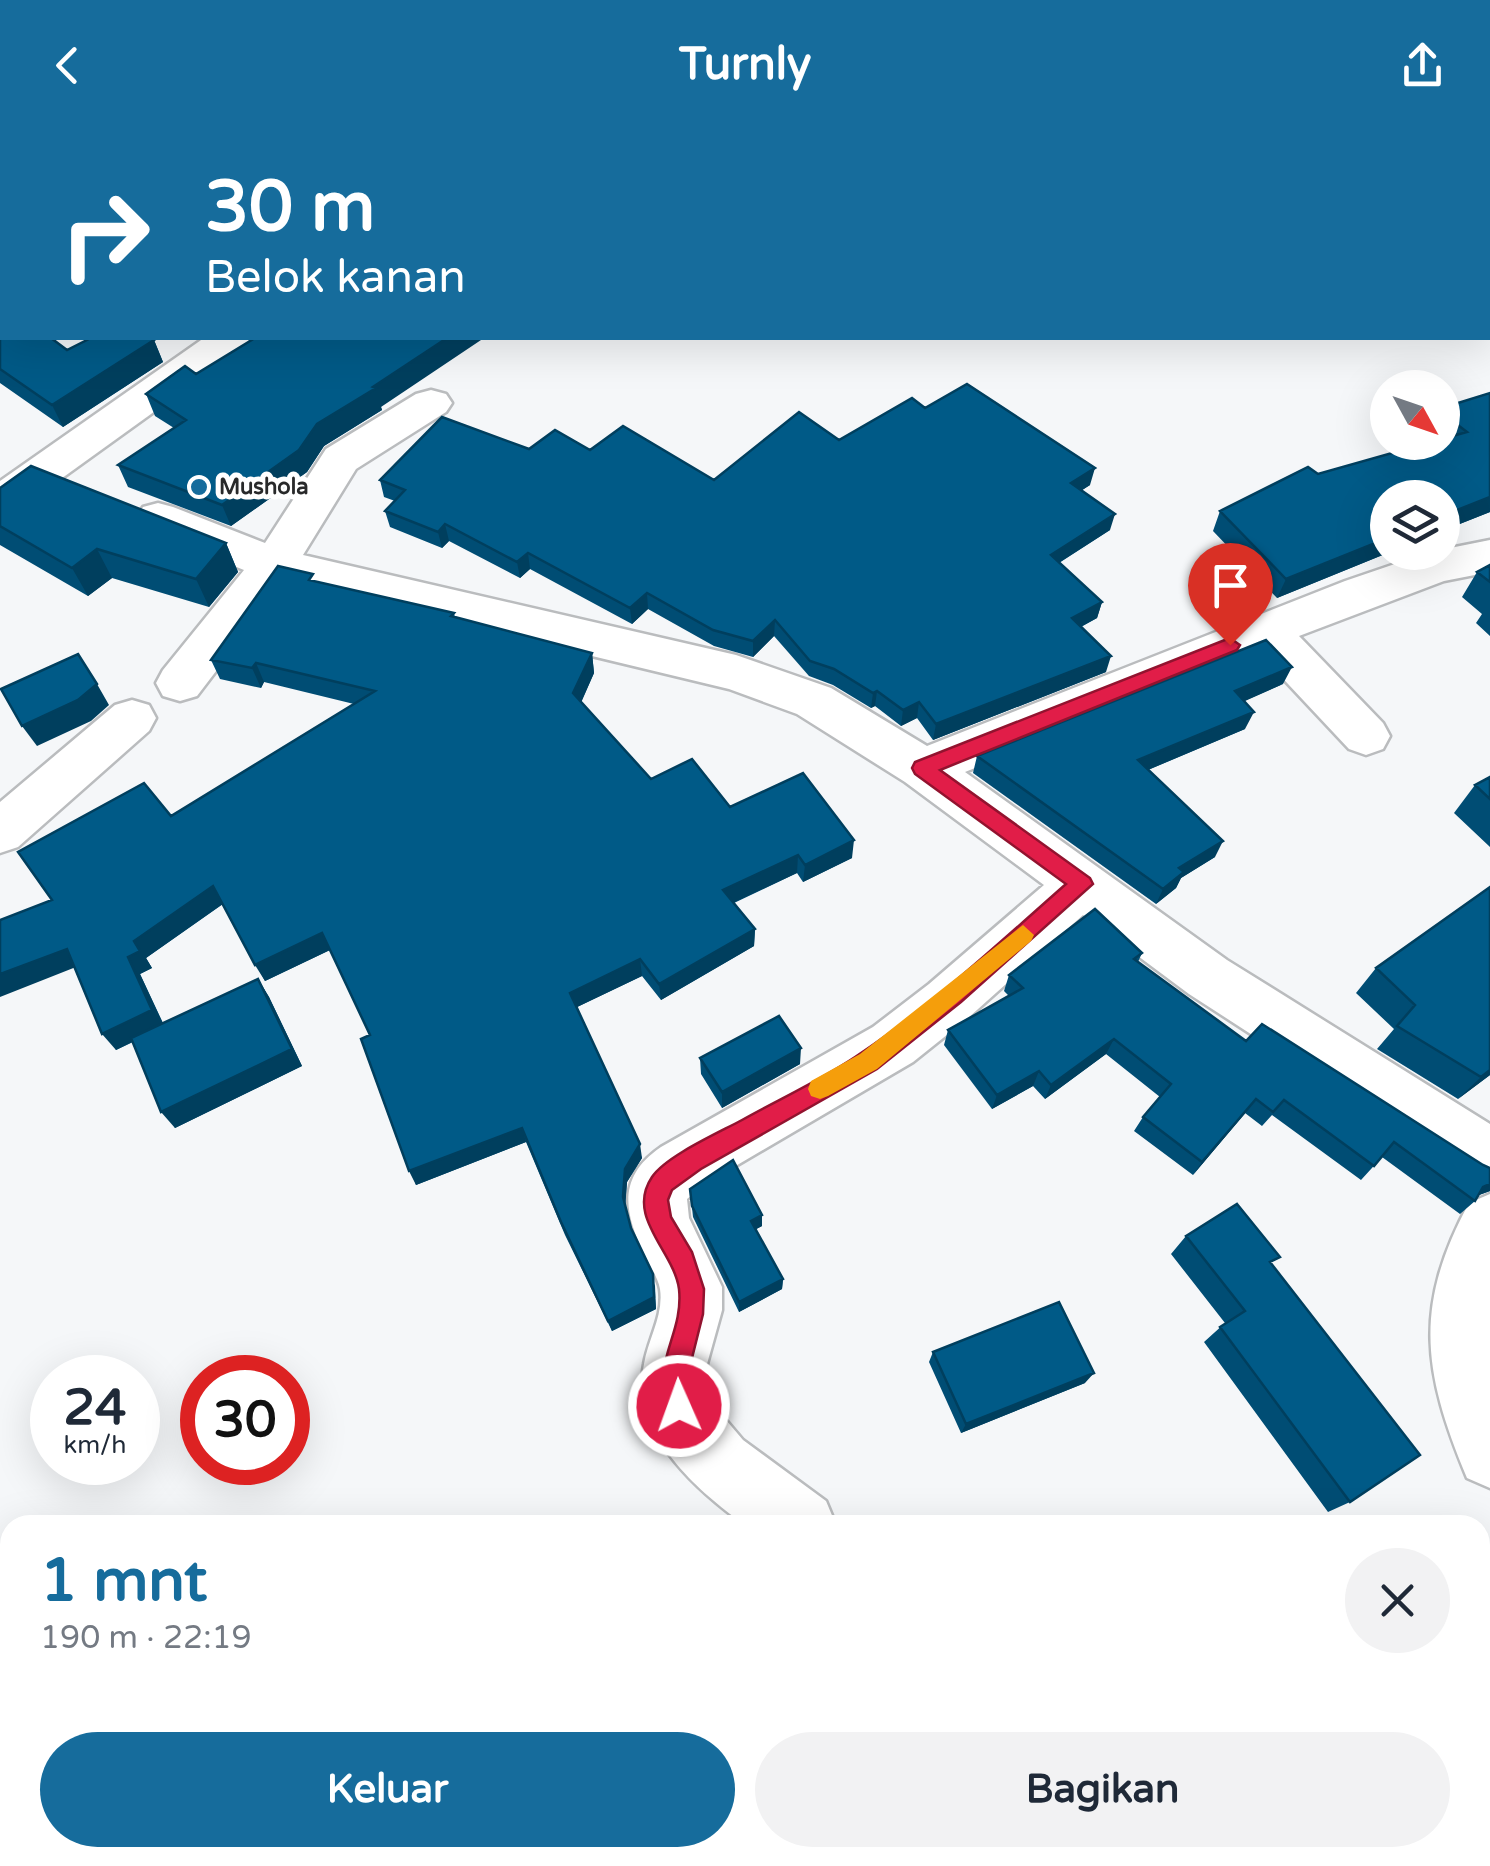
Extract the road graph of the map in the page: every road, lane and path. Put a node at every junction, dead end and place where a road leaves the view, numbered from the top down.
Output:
1 (227, 340) edge
2 (431, 403) dead end
3 (43, 474) junction
4 (0, 502) edge
5 (1490, 556) edge
6 (274, 564) junction
7 (1264, 630) junction
8 (180, 683) dead end
9 (132, 718) dead end
10 (1366, 736) dead end
11 (923, 768) junction
12 (4, 821) edge
13 (1082, 884) junction
14 (1490, 1156) edge
15 (1490, 1223) edge
16 (1490, 1454) edge
17 (789, 1515) edge

1 - 3 street
2 - 6 street
3 - 4 street
3 - 6 street
5 - 7 street
6 - 8 street
6 - 11 street
7 - 10 street
7 - 11 street
9 - 12 street
11 - 13 street
13 - 14 street
13 - 17 street
15 - 16 street

